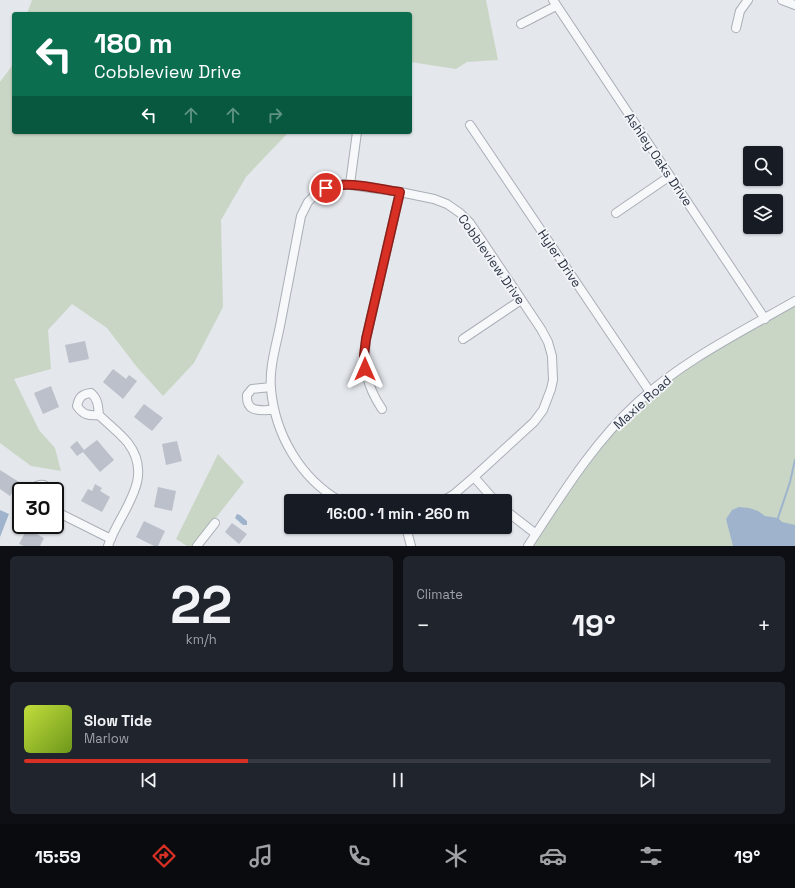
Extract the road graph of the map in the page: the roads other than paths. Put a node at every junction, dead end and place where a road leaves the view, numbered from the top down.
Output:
1 (748, 0) edge
2 (782, 0) edge
3 (555, 3) edge
4 (795, 5) edge
5 (521, 24) dead end
6 (736, 28) dead end
7 (470, 125) dead end
8 (357, 134) edge
9 (670, 176) junction
10 (350, 184) junction
11 (400, 192) junction
12 (616, 213) dead end
13 (521, 300) junction
14 (795, 301) edge
15 (764, 319) junction
16 (463, 339) dead end
17 (271, 387) junction
18 (650, 392) junction
19 (382, 409) dead end
20 (273, 410) junction
21 (99, 415) dead end
22 (474, 477) junction
23 (328, 494) edge
24 (454, 494) edge
25 (489, 494) edge
26 (512, 515) edge
27 (64, 516) edge
28 (215, 523) dead end
29 (408, 534) edge
30 (536, 534) junction
31 (110, 542) edge
32 (197, 546) edge
33 (411, 546) edge
34 (528, 546) edge

1 - 6 street
2 - 4 street
3 - 5 street
3 - 9 street, Ashley Oaks Drive
7 - 18 street, Hyler Drive
8 - 10 street
9 - 12 street
9 - 15 street, Ashley Oaks Drive
10 - 11 street, Cobbleview Drive
10 - 17 street, Cobbleview Drive
11 - 13 street, Cobbleview Drive
11 - 19 street
13 - 16 street
13 - 22 street, Cobbleview Drive
14 - 15 street, Maxie Road
15 - 18 street, Maxie Road
17 - 20 street, Cobbleview Drive
17 - 20 street
18 - 30 street, Maxie Road
20 - 23 street, Cobbleview Drive
21 - 31 street
22 - 24 street, Cobbleview Drive
22 - 25 street
26 - 30 street
27 - 31 street
28 - 32 street
29 - 33 street
30 - 34 street, Maxie Road

